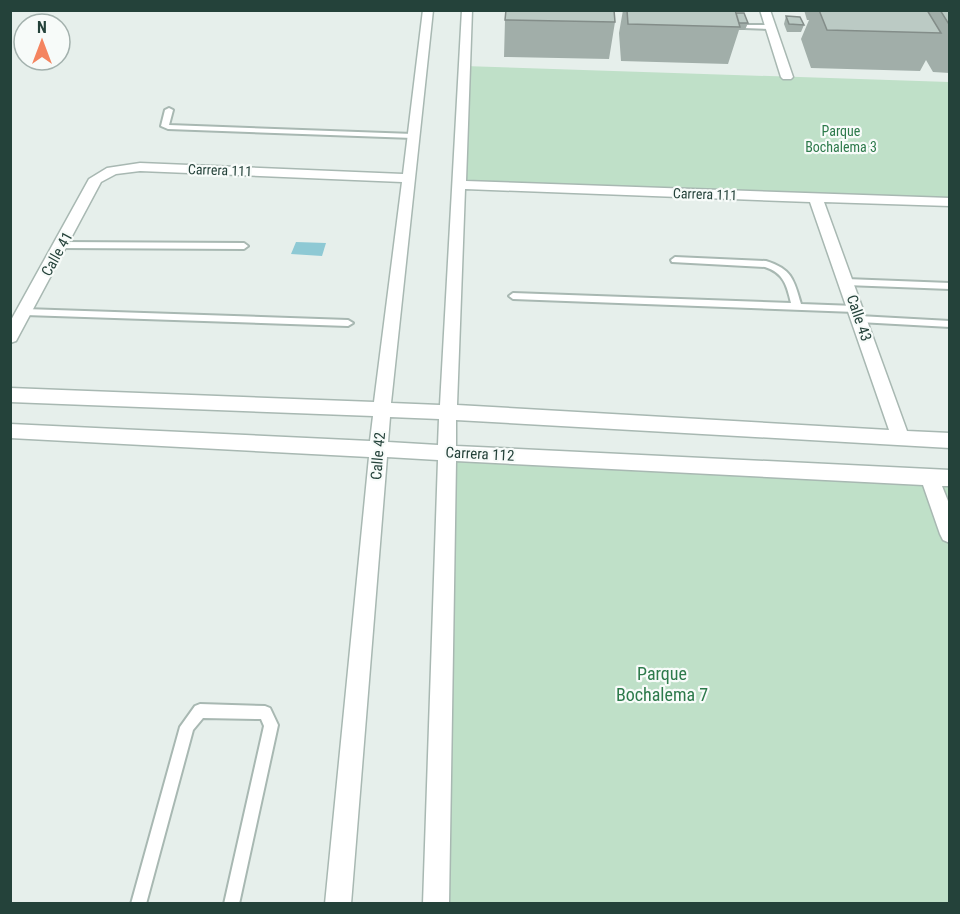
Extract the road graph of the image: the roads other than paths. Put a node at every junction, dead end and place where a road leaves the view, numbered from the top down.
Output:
1 (428, 10) edge
2 (467, 10) edge
3 (765, 10) edge
4 (744, 26) edge
5 (771, 27) junction
6 (787, 77) dead end
7 (169, 110) dead end
8 (413, 136) junction
9 (105, 172) joint
10 (408, 178) junction
11 (460, 184) junction
12 (816, 198) junction
13 (950, 202) edge
14 (62, 245) junction
15 (244, 246) dead end
16 (675, 260) dead end
17 (846, 282) junction
18 (950, 286) edge
19 (513, 296) dead end
20 (798, 307) junction
21 (25, 312) junction
22 (857, 314) junction
23 (348, 323) dead end
24 (950, 324) edge
25 (10, 338) edge
26 (10, 395) edge
27 (382, 410) junction
28 (448, 412) junction
29 (10, 431) edge
30 (901, 438) junction
31 (950, 441) edge
32 (378, 448) junction
33 (447, 453) junction
34 (930, 477) junction
35 (950, 478) edge
36 (950, 534) edge
37 (138, 903) edge
38 (231, 903) edge
39 (338, 903) edge
40 (436, 903) edge

1 - 8 street, Calle 42
2 - 11 street
3 - 5 street
4 - 5 lane
5 - 6 street
7 - 8 lane
8 - 10 street, Calle 42
9 - 10 street, Carrera 111
9 - 14 street, Calle 41
10 - 27 street, Calle 42
11 - 12 street, Carrera 111
11 - 28 street
12 - 13 street, Carrera 111
12 - 17 street, Calle 43
14 - 15 lane
14 - 21 street, Calle 41
16 - 20 lane
17 - 18 lane
17 - 22 street, Calle 43
19 - 20 lane
20 - 22 lane
21 - 23 lane
21 - 25 street, Calle 41
22 - 24 lane
22 - 30 street, Calle 43
26 - 27 street
27 - 28 street
27 - 32 street, Calle 42
28 - 30 street
28 - 33 street
29 - 32 street, Carrera 112
30 - 31 street
32 - 33 street, Carrera 112
32 - 39 street, Calle 42
33 - 34 street, Carrera 112
33 - 40 street
34 - 35 street, Carrera 112
34 - 36 street
37 - 38 lane

